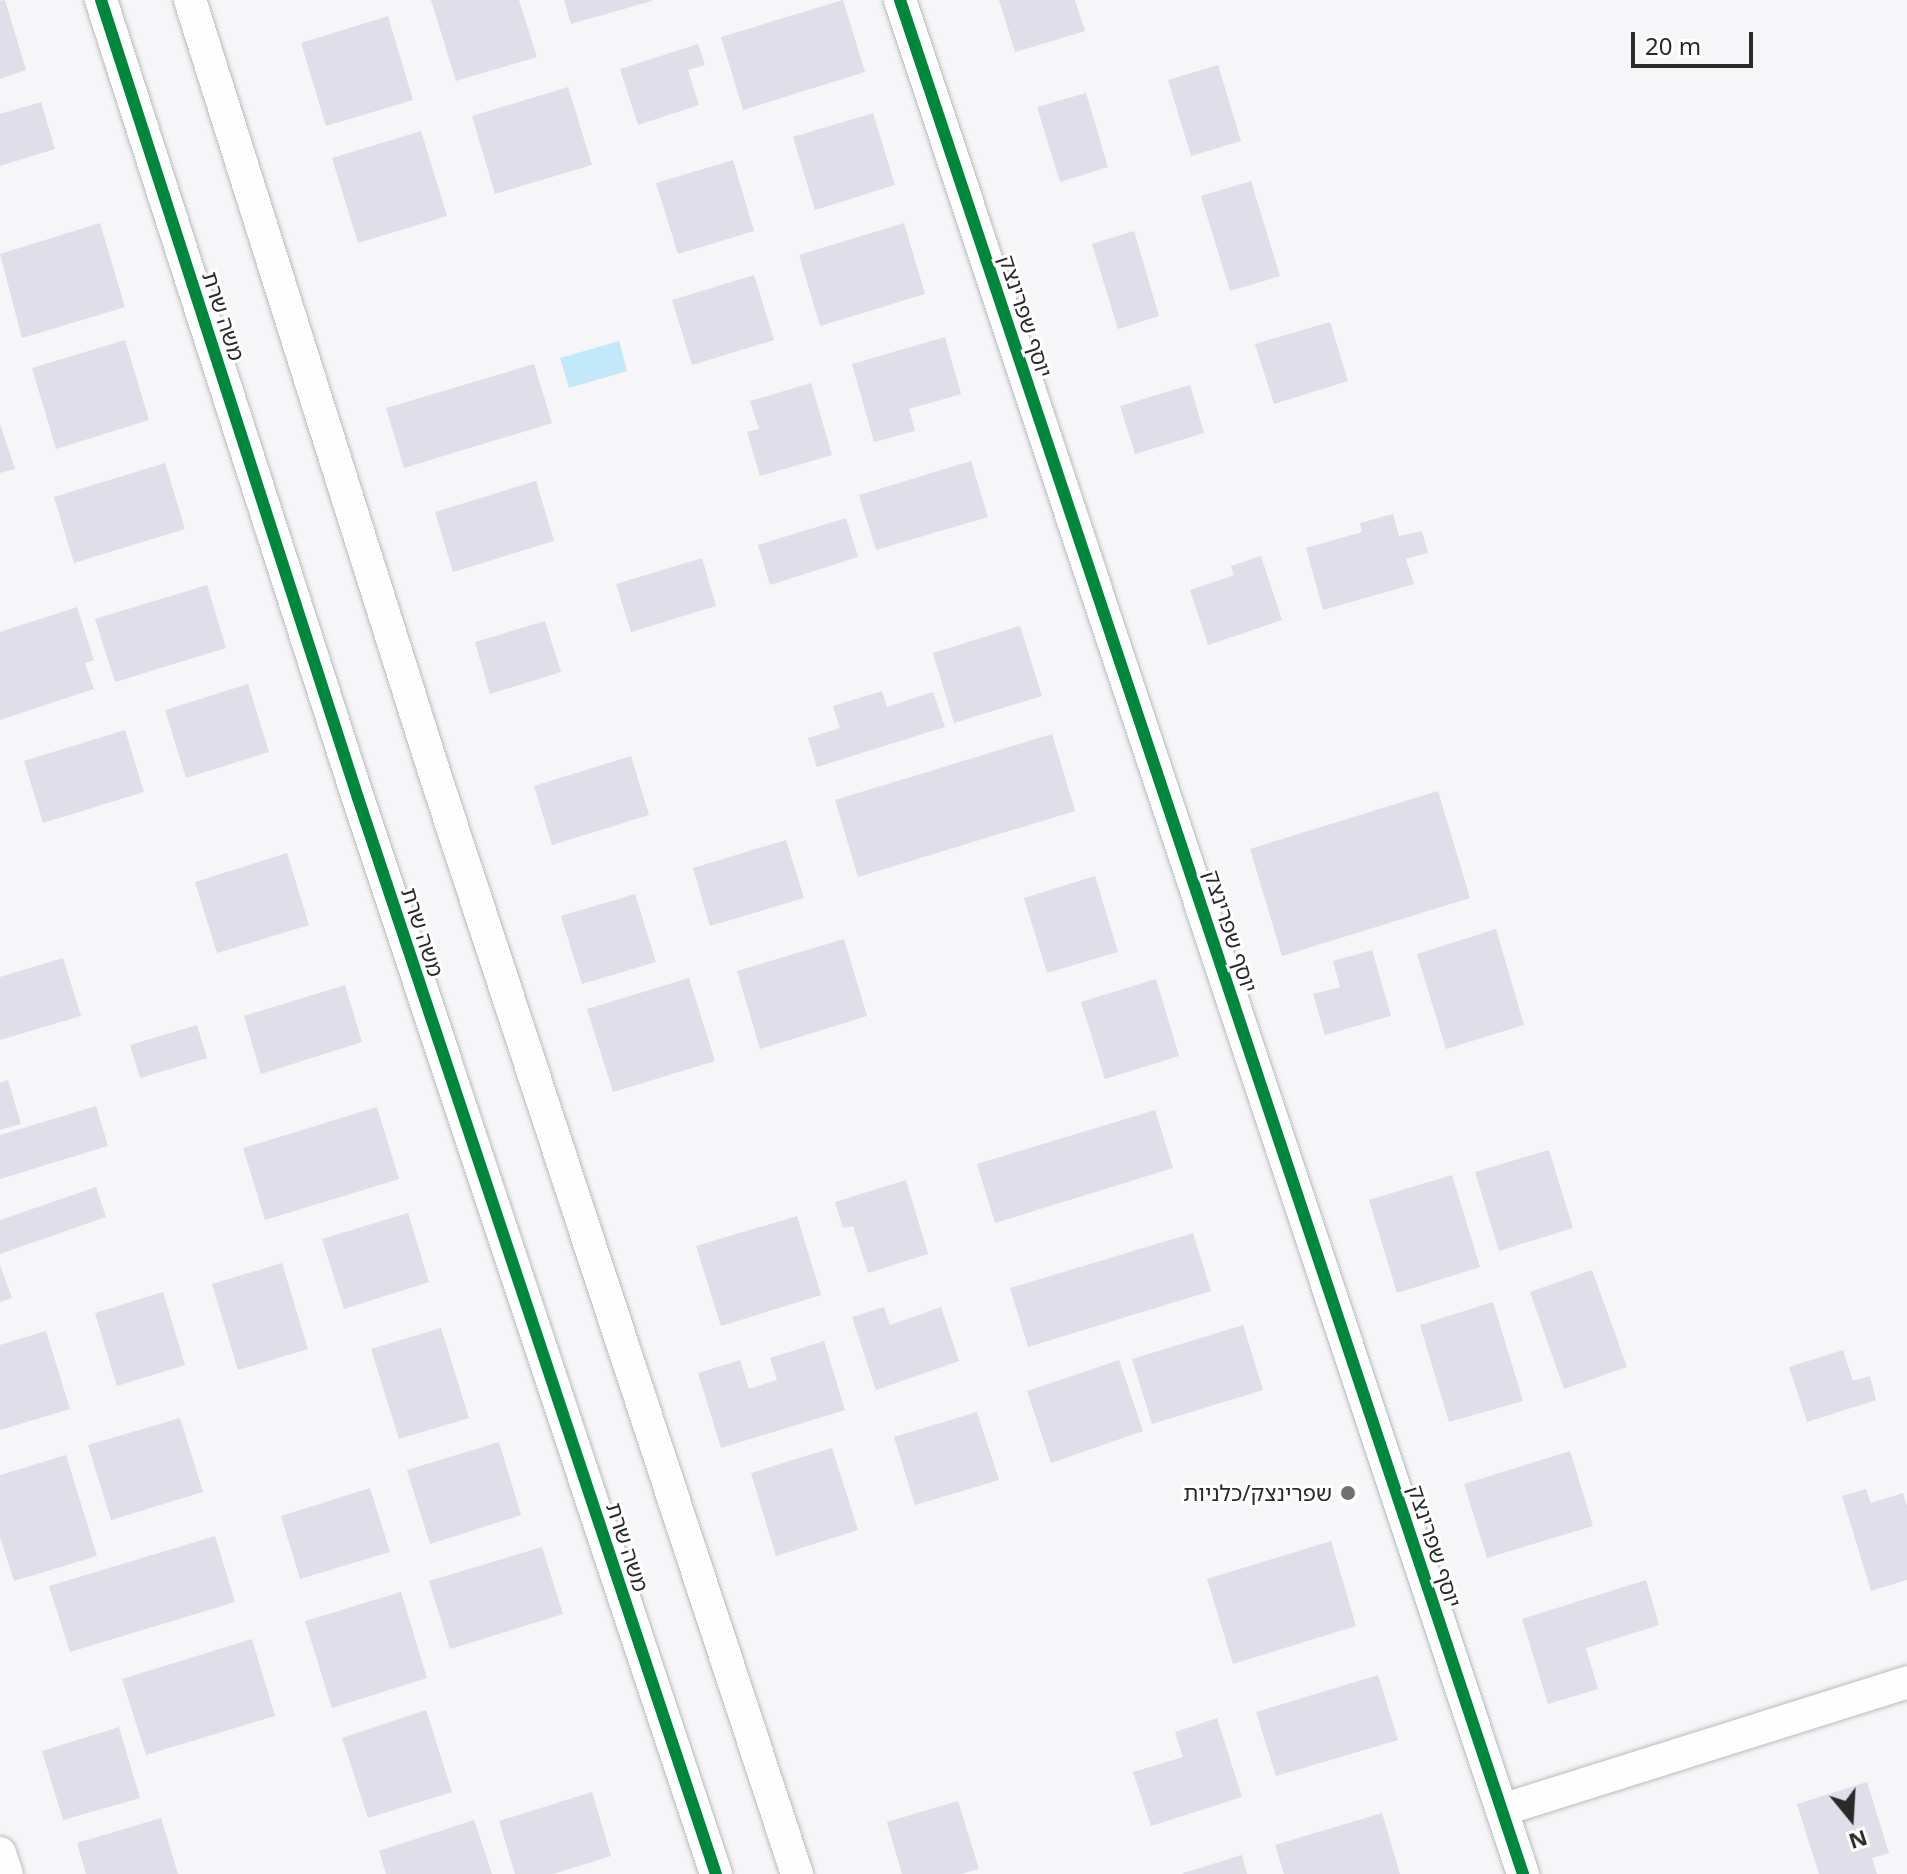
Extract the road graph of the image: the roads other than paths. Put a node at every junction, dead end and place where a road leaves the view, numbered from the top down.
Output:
1 (101, 0) edge
2 (190, 0) edge
3 (900, 0) edge
4 (1907, 1682) edge
5 (1502, 1810) junction
6 (0, 1853) edge
7 (7, 1874) edge
8 (716, 1874) edge
9 (797, 1874) edge
10 (1523, 1874) edge

1 - 8 street, משה שרת
2 - 9 street
3 - 5 street, יוסף שפרינצק
4 - 5 street
5 - 10 street, יוסף שפרינצק
6 - 7 street

